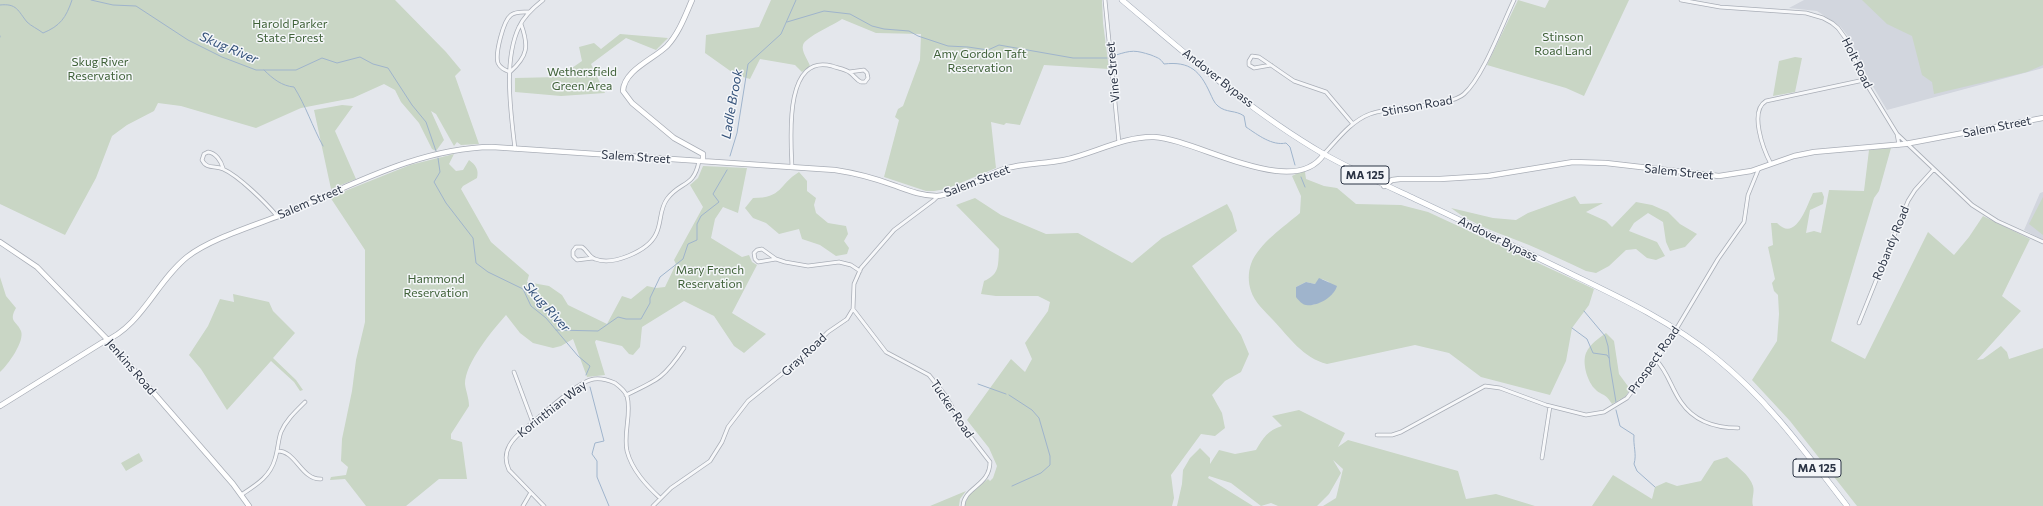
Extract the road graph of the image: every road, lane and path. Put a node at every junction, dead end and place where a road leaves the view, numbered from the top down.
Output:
1 (543, 0) edge
2 (692, 0) edge
3 (1105, 0) edge
4 (1122, 0) edge
5 (1514, 0) edge
6 (1681, 0) edge
7 (1710, 1) edge
8 (1708, 5) junction
9 (530, 12) junction
10 (521, 24) junction
11 (1271, 65) junction
12 (510, 72) junction
13 (849, 72) junction
14 (1864, 80) junction
15 (2043, 118) edge
16 (1354, 124) junction
17 (1897, 134) junction
18 (1119, 143) junction
19 (1908, 144) junction
20 (1899, 145) junction
21 (515, 149) junction
22 (1324, 154) junction
23 (701, 161) junction
24 (1771, 164) junction
25 (792, 167) junction
26 (223, 168) junction
27 (1759, 168) junction
28 (1934, 169) junction
29 (1384, 186) junction
30 (938, 196) junction
31 (277, 216) junction
32 (0, 242) edge
33 (2043, 242) edge
34 (593, 258) junction
35 (776, 259) junction
36 (860, 271) junction
37 (853, 309) junction
38 (1859, 323) dead end
39 (1676, 329) junction
40 (108, 340) junction
41 (684, 348) dead end
42 (1656, 360) junction
43 (514, 372) dead end
44 (626, 395) junction
45 (304, 402) dead end
46 (0, 406) edge
47 (1550, 406) junction
48 (533, 422) junction
49 (1738, 428) dead end
50 (1377, 434) dead end
51 (277, 451) junction
52 (1542, 458) dead end
53 (321, 480) dead end
54 (530, 494) junction
55 (241, 495) junction
56 (660, 498) junction
57 (250, 506) edge
58 (523, 506) edge
59 (544, 506) edge
60 (653, 506) edge
61 (962, 506) edge
62 (1847, 506) edge

1 - 9 street
2 - 23 street
3 - 18 street, Vine Street
4 - 22 main road, Andover Bypass / MA 125
5 - 16 street, Stinson Road
6 - 8 street, Holt Road
7 - 8 street
8 - 14 street, Holt Road
9 - 10 street
9 - 12 street
10 - 12 street
10 - 12 street
11 - 11 street
11 - 16 street
12 - 21 street
13 - 13 street
13 - 25 street
14 - 17 street, Holt Road
14 - 24 street
15 - 19 street, Salem Street
16 - 22 street, Stinson Road
17 - 19 street, Holt Road
17 - 20 street, Holt Road
18 - 22 street, Salem Street
18 - 30 street, Salem Street
19 - 20 street, Salem Street
19 - 28 street, Holt Road
20 - 24 street, Salem Street
21 - 23 street, Salem Street
21 - 31 street, Salem Street
22 - 29 main road, Andover Bypass / MA 125
23 - 25 street, Salem Street
23 - 34 street
24 - 27 street, Salem Street
25 - 30 street, Salem Street
26 - 26 street
26 - 31 street
27 - 29 street, Salem Street
27 - 39 street, Prospect Road
28 - 33 street, Holt Road
28 - 38 street, Robandy Road
29 - 39 main road, Andover Bypass / MA 125
30 - 36 street
31 - 40 street, Salem Street
32 - 40 street, Jenkins Road
34 - 34 street
35 - 35 street
35 - 36 street
36 - 37 street
37 - 56 street, Gray Road
37 - 61 street, Tucker Road
39 - 42 street, Prospect Road
39 - 62 main road, Andover Bypass / MA 125
40 - 46 street, Salem Street
40 - 55 street, Jenkins Road
41 - 44 street
42 - 47 street, Prospect Road
42 - 49 street
43 - 48 street
44 - 48 street, Korinthian Way
44 - 56 street
45 - 51 street
47 - 50 street, Prospect Road
47 - 52 street
48 - 54 street, Korinthian Way
51 - 53 street
51 - 55 street
54 - 58 street
54 - 59 street, Korinthian Way
55 - 57 street, Jenkins Road
56 - 60 street, Gray Road

